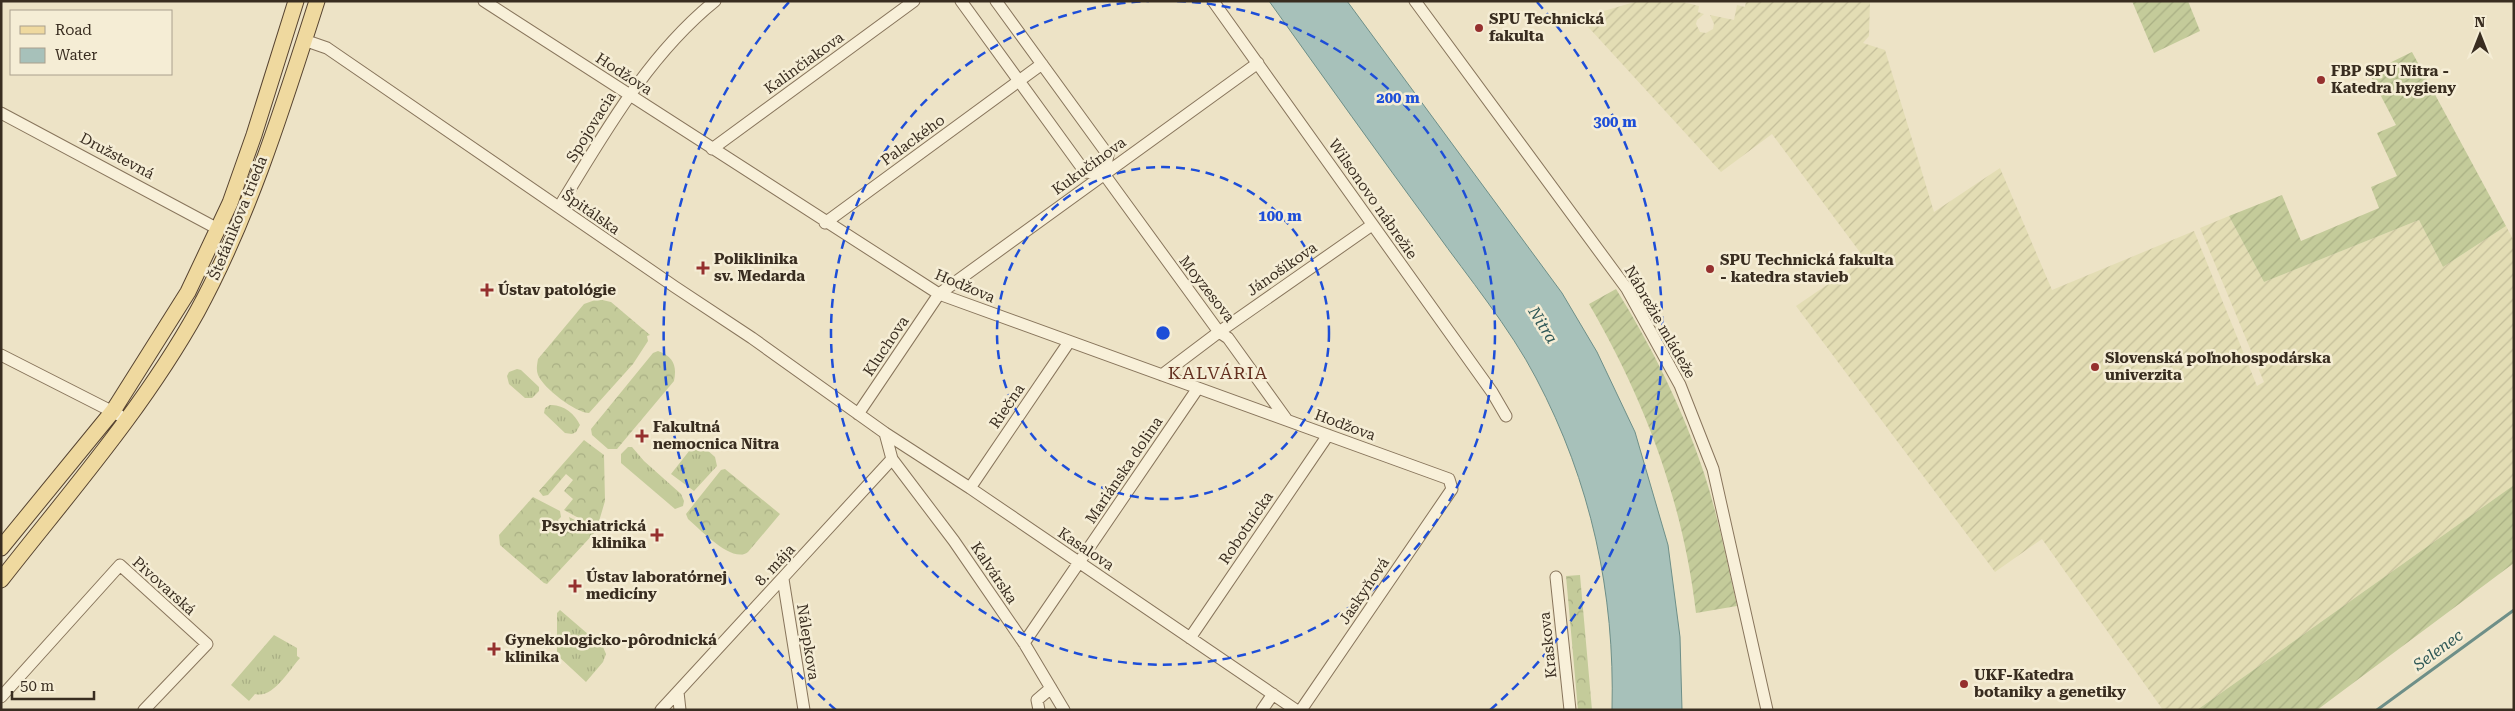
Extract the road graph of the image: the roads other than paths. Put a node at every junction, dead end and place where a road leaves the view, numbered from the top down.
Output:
1 (296, 1) edge
2 (317, 1) edge
3 (484, 1) edge
4 (715, 1) edge
5 (914, 1) edge
6 (961, 1) edge
7 (996, 1) edge
8 (1212, 1) edge
9 (1415, 1) edge
10 (286, 34) junction
11 (304, 40) junction
12 (1258, 63) junction
13 (1042, 64) junction
14 (1019, 82) junction
15 (629, 95) junction
16 (1, 113) edge
17 (712, 149) junction
18 (1104, 174) junction
19 (559, 207) junction
20 (825, 222) junction
21 (1372, 225) junction
22 (218, 229) junction
23 (233, 237) junction
24 (939, 294) junction
25 (1218, 332) junction
26 (1069, 342) junction
27 (1, 354) edge
28 (1162, 375) junction
29 (1198, 388) junction
30 (113, 411) junction
31 (858, 414) junction
32 (1506, 416) dead end
33 (127, 420) junction
34 (1287, 420) junction
35 (884, 433) junction
36 (1328, 435) junction
37 (892, 459) junction
38 (970, 488) junction
39 (1452, 488) joint
40 (1, 548) edge
41 (1080, 563) junction
42 (1556, 577) dead end
43 (783, 579) junction
44 (1, 580) edge
45 (1190, 638) junction
46 (1024, 643) junction
47 (1051, 688) junction
48 (678, 692) junction
49 (1273, 694) junction
50 (1, 696) edge
51 (1035, 708) edge
52 (144, 710) edge
53 (661, 710) edge
54 (680, 710) edge
55 (804, 710) edge
56 (1064, 710) edge
57 (1262, 710) edge
58 (1296, 710) edge
59 (1301, 710) edge
60 (1570, 710) edge
61 (1767, 710) edge

1 - 10 main road, Štefánikova trieda
2 - 11 main road, Štefánikova trieda
3 - 15 street, Hodžova
4 - 15 street, Spojovacia
5 - 17 street, Kalinčiakova
6 - 14 street
7 - 13 street
8 - 12 street, Wilsonovo nábrežie
9 - 61 street, Nábrežie mládeže
10 - 11 main road
10 - 22 main road, Štefánikova trieda
11 - 19 street, Špitálska
11 - 23 main road, Štefánikova trieda
12 - 18 street, Kukučínova
12 - 21 street, Wilsonovo nábrežie
13 - 14 street, Palackého
13 - 18 street
14 - 18 street
14 - 20 street, Palackého
15 - 17 street, Hodžova
15 - 19 street, Spojovacia
16 - 22 street, Družstevná
17 - 20 street, Hodžova
18 - 24 street, Kukučínova
18 - 25 street, Moyzesova
19 - 31 street, Špitálska
20 - 24 street, Hodžova
21 - 25 street, Jánošíkova
21 - 32 street, Wilsonovo nábrežie
22 - 23 main road
22 - 30 main road, Štefánikova trieda
23 - 33 main road, Štefánikova trieda
24 - 26 street, Hodžova
24 - 31 street, Kluchova
25 - 28 street, Jánošíkova
25 - 34 street, Moyzesova
26 - 28 street, Hodžova
26 - 38 street, Riečna
27 - 30 street
28 - 29 street, Hodžova
29 - 34 street, Hodžova
29 - 41 street, Mariánska dolina
30 - 33 street
30 - 40 main road, Štefánikova trieda
31 - 35 street, Kasalova
33 - 44 main road, Štefánikova trieda
34 - 36 street, Hodžova
35 - 37 street
35 - 38 street, Kasalova
36 - 39 street, Hodžova
36 - 45 street, Robotnícka
37 - 43 street, 8. mája
37 - 46 street, Kalvárska
38 - 41 street, Kasalova
39 - 59 street, Jaskyňová
41 - 45 street, Kasalova
41 - 46 street, Mariánska dolina
42 - 60 street, Kraskova
43 - 48 street, 8. mája
43 - 55 street, Nálepkova
45 - 49 street, Kasalova
46 - 47 street, Kalvárska
47 - 51 street
47 - 56 street, Kalvárska
48 - 53 street, 8. mája
48 - 54 street
49 - 57 street
49 - 58 street, Kasalova
50 - 52 street, Pivovarská

